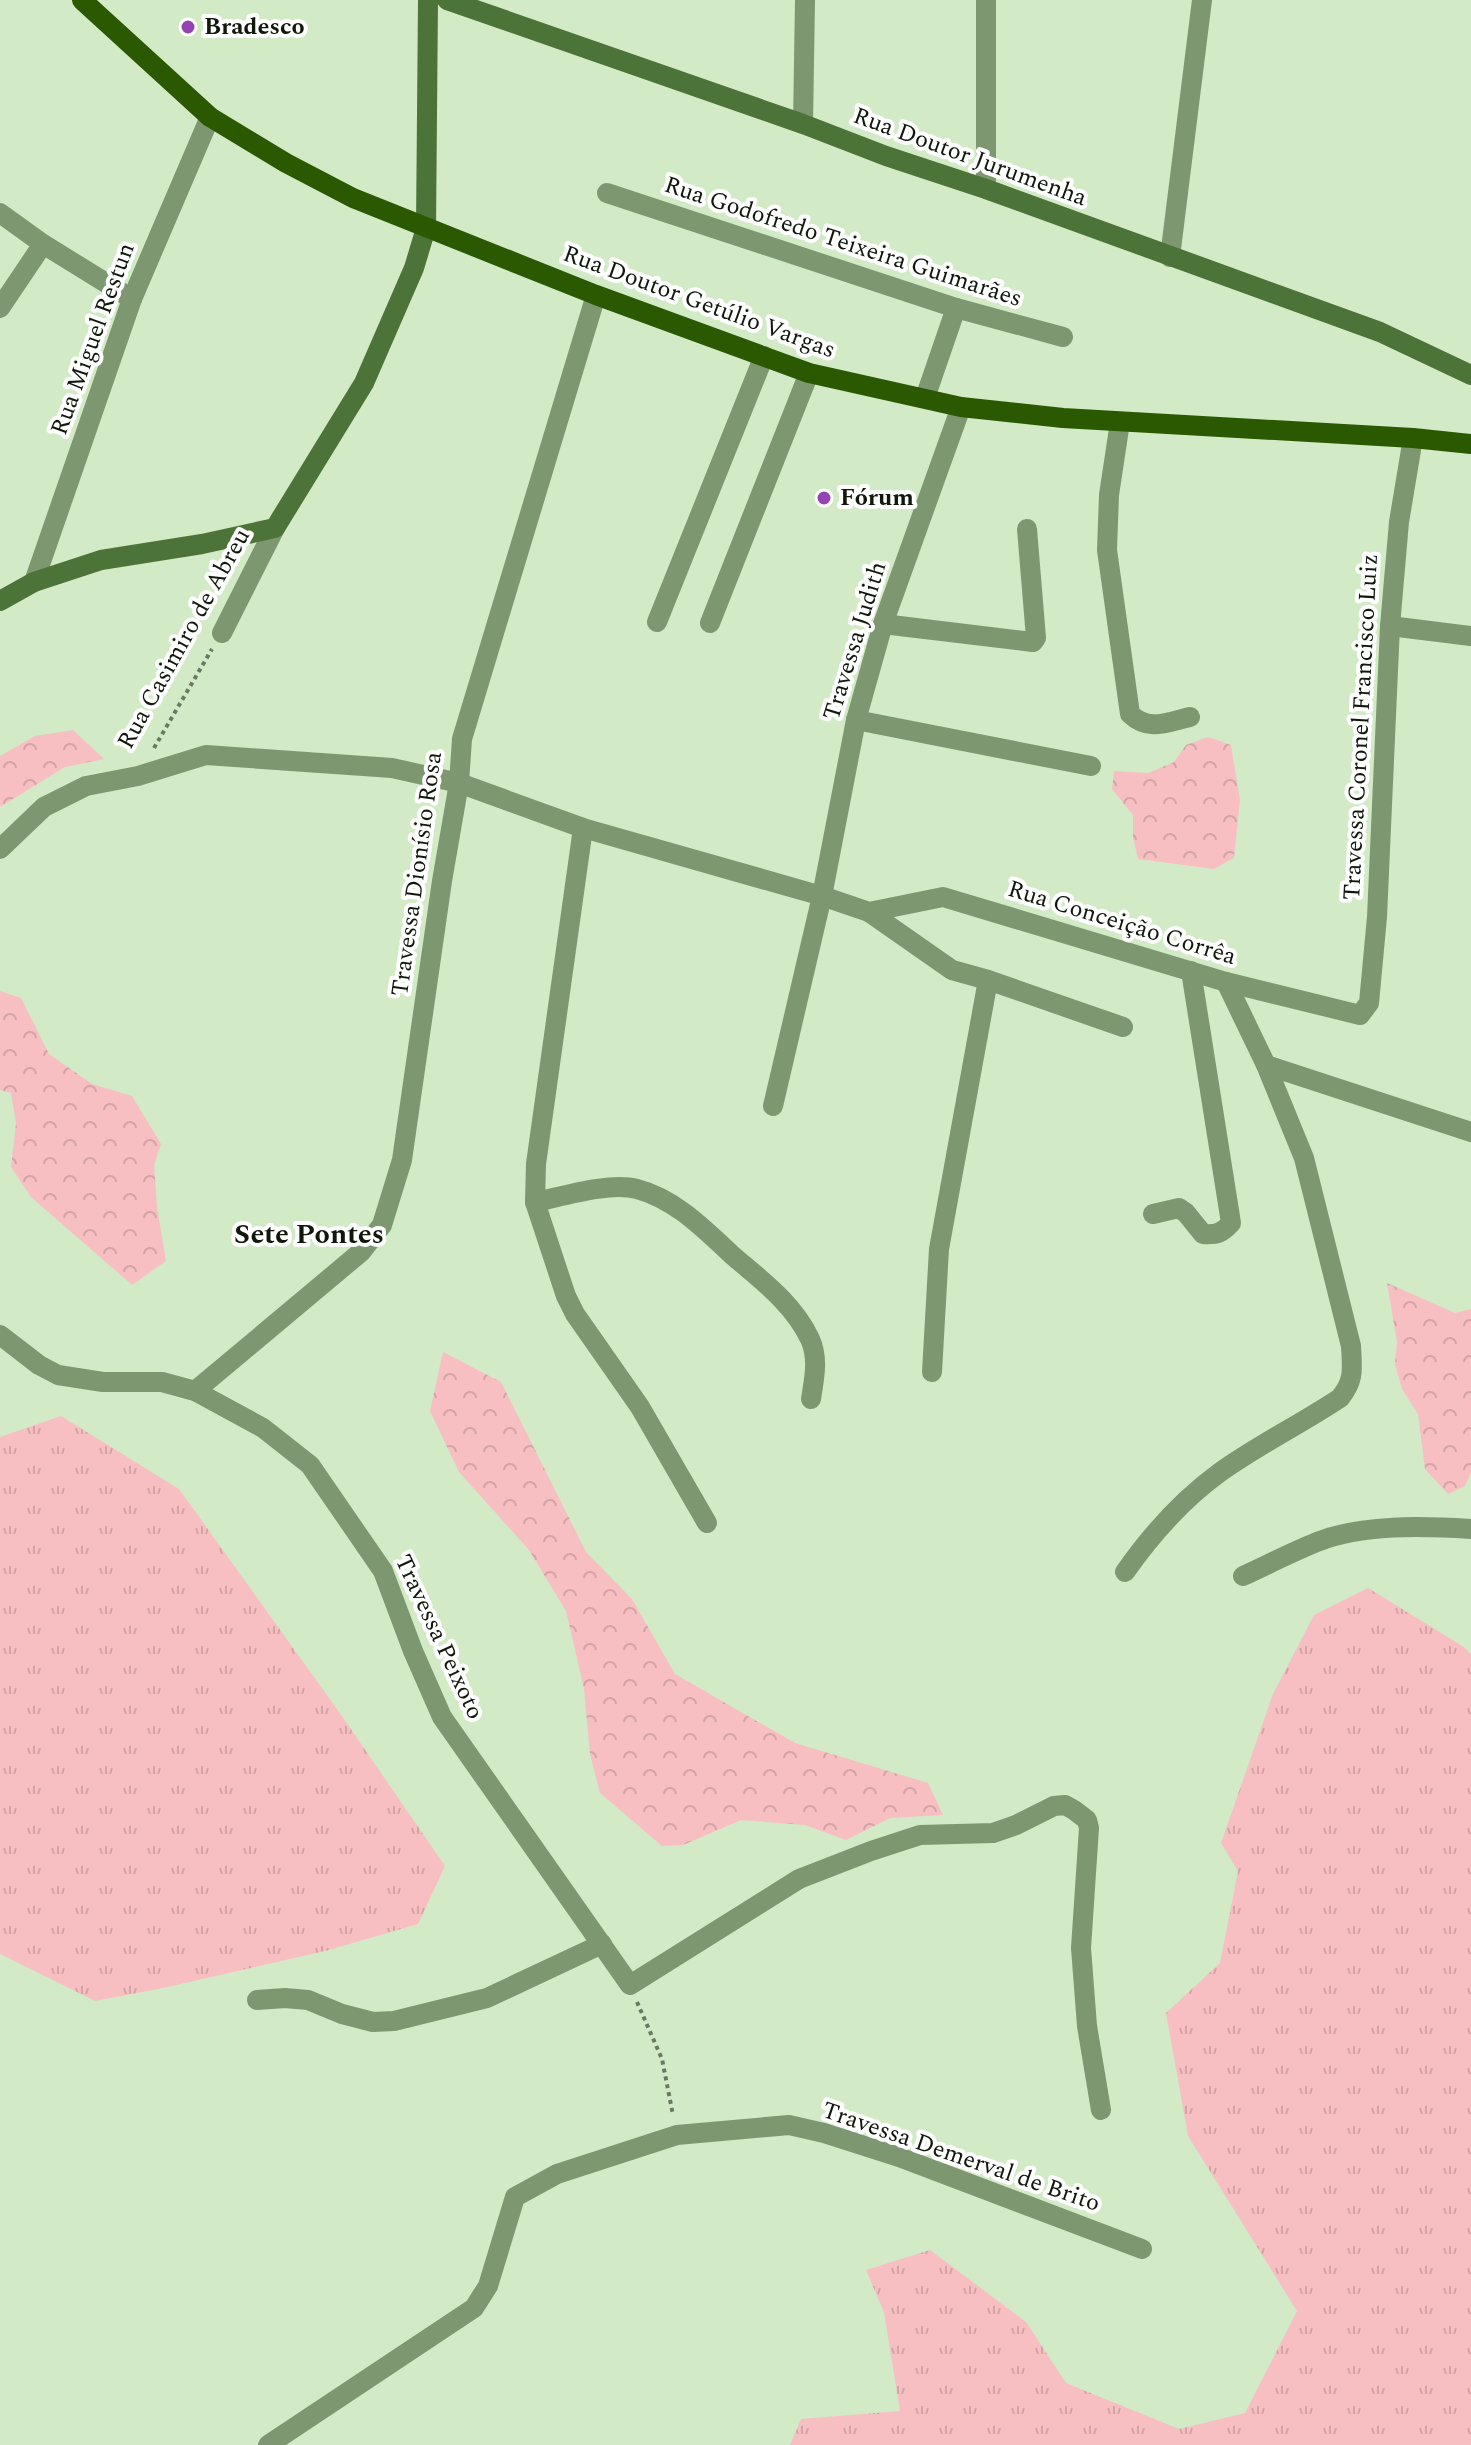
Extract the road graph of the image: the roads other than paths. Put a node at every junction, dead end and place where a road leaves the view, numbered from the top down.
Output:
1 (82, 0) edge
2 (428, 0) edge
3 (447, 0) edge
4 (805, 0) edge
5 (986, 0) edge
6 (1202, 0) edge
7 (210, 117) junction
8 (803, 124) junction
9 (986, 189) junction
10 (607, 193) dead end
11 (0, 213) edge
12 (426, 228) junction
13 (43, 244) junction
14 (1170, 257) junction
15 (596, 295) junction
16 (132, 299) junction
17 (0, 308) edge
18 (956, 308) junction
19 (1063, 337) dead end
20 (764, 356) junction
21 (809, 373) junction
22 (1471, 375) edge
23 (925, 398) junction
24 (961, 407) junction
25 (1120, 422) junction
26 (1413, 438) junction
27 (1471, 444) edge
28 (275, 528) junction
29 (1027, 529) dead end
30 (34, 582) junction
31 (0, 601) edge
32 (657, 622) dead end
33 (710, 623) dead end
34 (883, 624) junction
35 (1390, 626) junction
36 (222, 633) road end
37 (1471, 636) edge
38 (1190, 717) dead end
39 (856, 720) junction
40 (1091, 766) dead end
41 (459, 783) junction
42 (583, 828) junction
43 (0, 849) edge
44 (822, 896) junction
45 (869, 912) junction
46 (1191, 971) junction
47 (988, 980) junction
48 (1226, 982) junction
49 (1360, 1015) joint
50 (1123, 1027) dead end
51 (1266, 1065) junction
52 (773, 1106) dead end
53 (1471, 1132) edge
54 (535, 1202) junction
55 (1153, 1214) dead end
56 (0, 1335) edge
57 (932, 1372) dead end
58 (195, 1391) junction
59 (811, 1399) dead end
60 (707, 1523) dead end
61 (1471, 1529) edge
62 (1125, 1572) dead end
63 (1243, 1576) dead end
64 (602, 1944) junction
65 (257, 2000) dead end
66 (1101, 2110) dead end
67 (1142, 2249) dead end
68 (268, 2445) edge

1 - 7 main road, Rua Doutor Getúlio Vargas
2 - 12 main road, Rua Casimiro de Abreu
3 - 8 main road, Rua Doutor Jurumenha
4 - 8 street
5 - 9 street
6 - 14 street
7 - 12 main road, Rua Doutor Getúlio Vargas
7 - 16 street, Rua Miguel Restun
8 - 9 main road, Rua Doutor Jurumenha
9 - 14 main road, Rua Doutor Jurumenha
10 - 18 street, Rua Godofredo Teixeira Guimarães
11 - 13 street
12 - 15 main road, Rua Doutor Getúlio Vargas
12 - 28 main road, Rua Casimiro de Abreu
13 - 16 street
13 - 17 street
14 - 22 main road, Rua Doutor Jurumenha
15 - 20 main road, Rua Doutor Getúlio Vargas
15 - 41 street, Travessa Dionísio Rosa
16 - 30 street, Rua Miguel Restun
18 - 19 street, Rua Godofredo Teixeira Guimarães
18 - 23 street
20 - 21 main road, Rua Doutor Getúlio Vargas
20 - 32 street
21 - 23 main road, Rua Doutor Getúlio Vargas
21 - 33 street
23 - 24 main road, Rua Doutor Getúlio Vargas
24 - 25 main road, Rua Doutor Getúlio Vargas
24 - 34 street, Travessa Judith
25 - 26 main road, Rua Doutor Getúlio Vargas
25 - 38 street
26 - 27 main road, Rua Doutor Getúlio Vargas
26 - 35 street, Travessa Coronel Francisco Luiz
28 - 30 main road, Rua Casimiro de Abreu
28 - 36 street, Rua Casimiro de Abreu
29 - 34 street
30 - 31 main road, Rua Casimiro de Abreu
34 - 39 street, Travessa Judith
35 - 37 street
35 - 49 street, Travessa Coronel Francisco Luiz
39 - 40 street
39 - 44 street, Travessa Judith
41 - 42 street
41 - 43 street
41 - 58 street, Travessa Dionísio Rosa
42 - 44 street
42 - 54 street
44 - 45 street
44 - 52 street, Travessa Judith
45 - 46 street, Rua Conceição Corrêa
45 - 47 street
46 - 48 street, Rua Conceição Corrêa
46 - 55 street
47 - 50 street
47 - 57 street
48 - 49 street, Rua Conceição Corrêa
48 - 51 street
51 - 53 street
51 - 62 street
54 - 59 street
54 - 60 street
56 - 58 street, Travessa Peixoto
58 - 64 street, Travessa Peixoto
61 - 63 street
64 - 65 street
64 - 66 street, Travessa Peixoto
67 - 68 street, Travessa Demerval de Brito

